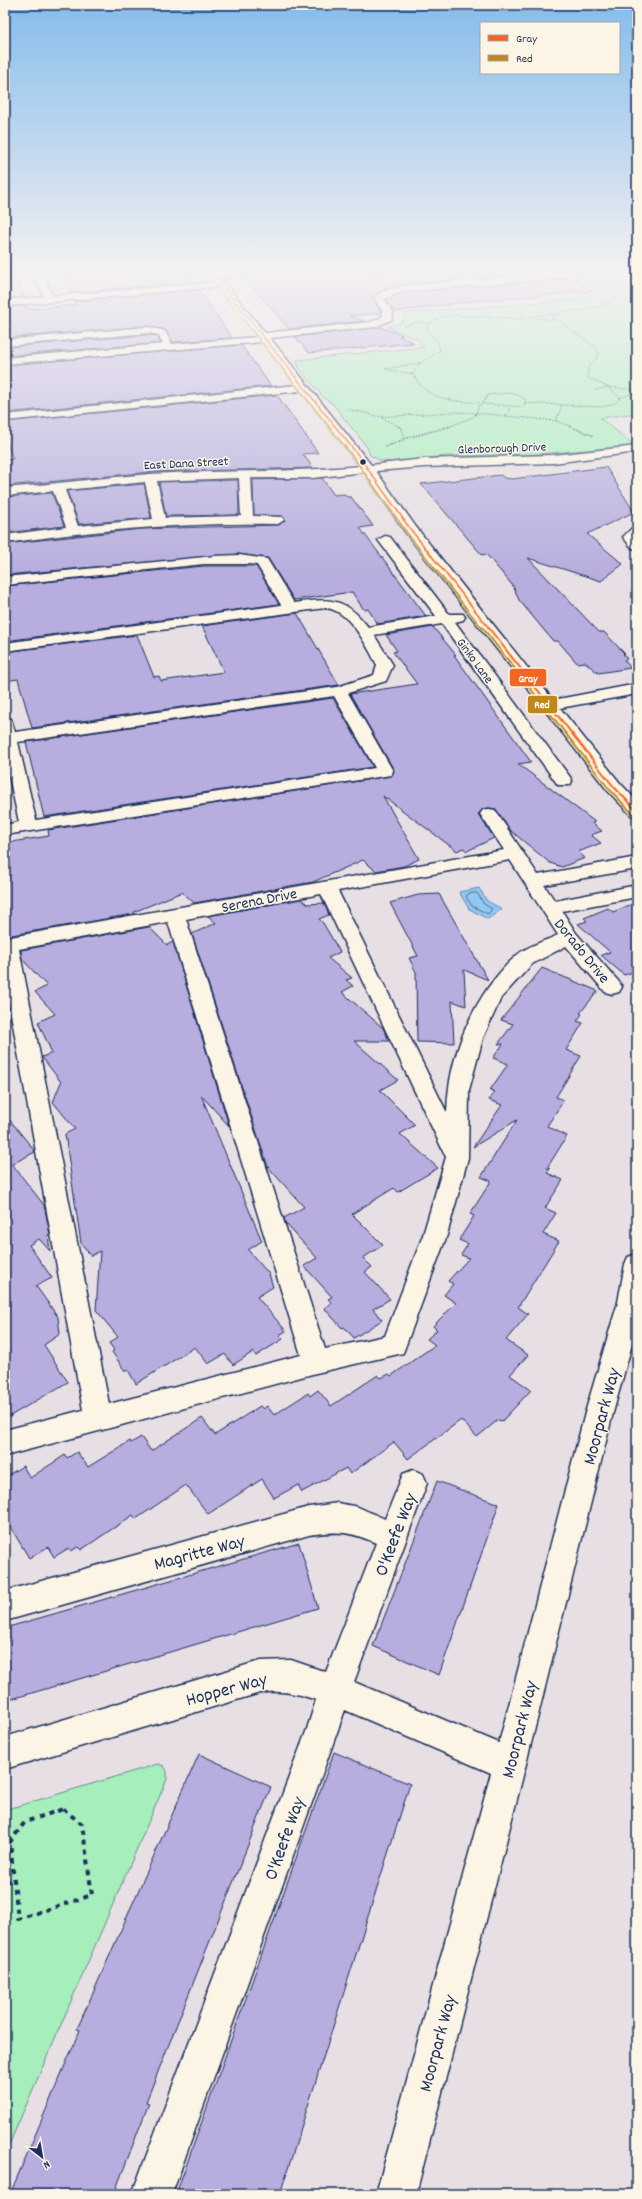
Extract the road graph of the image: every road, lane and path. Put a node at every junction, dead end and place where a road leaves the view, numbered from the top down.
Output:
1 (292, 373) edge
2 (406, 373) edge
3 (586, 373) edge
4 (413, 374) joint
5 (608, 387) junction
6 (304, 388) junction
7 (595, 390) dead end
8 (637, 390) edge
9 (620, 398) junction
10 (525, 403) junction
11 (483, 404) junction
12 (562, 404) junction
13 (510, 406) junction
14 (343, 408) dead end
15 (476, 413) junction
16 (381, 417) junction
17 (5, 418) edge
18 (505, 418) junction
19 (556, 421) junction
20 (404, 437) junction
21 (596, 437) dead end
22 (383, 448) dead end
23 (637, 449) edge
24 (368, 469) junction
25 (245, 474) junction
26 (150, 478) junction
27 (57, 486) junction
28 (5, 492) edge
29 (246, 519) junction
30 (278, 520) dead end
31 (160, 523) junction
32 (73, 529) junction
33 (637, 531) edge
34 (5, 538) edge
35 (385, 540) dead end
36 (637, 545) edge
37 (5, 581) edge
38 (290, 608) junction
39 (483, 619) junction
40 (450, 625) junction
41 (369, 638) junction
42 (5, 647) edge
43 (637, 689) edge
44 (339, 691) junction
45 (550, 705) junction
46 (5, 722) edge
47 (9, 738) junction
48 (564, 781) dead end
49 (637, 811) edge
50 (488, 814) dead end
51 (29, 826) junction
52 (5, 830) edge
53 (514, 854) junction
54 (637, 863) edge
55 (533, 880) junction
56 (326, 886) junction
57 (637, 891) edge
58 (550, 908) junction
59 (175, 914) junction
60 (569, 937) junction
61 (6, 945) edge
62 (612, 987) dead end
63 (457, 1158) junction
64 (637, 1264) edge
65 (316, 1362) junction
66 (98, 1419) junction
67 (5, 1443) edge
68 (413, 1482) dead end
69 (393, 1536) junction
70 (5, 1606) edge
71 (335, 1690) junction
72 (5, 1753) edge
73 (510, 1764) junction
74 (13, 1880) junction
75 (5, 1882) edge
76 (152, 2194) edge
77 (396, 2194) edge

1 - 6 street
2 - 4 path
3 - 5 path
4 - 11 path
5 - 7 path
5 - 8 path
5 - 9 path
6 - 17 street
6 - 24 street
8 - 9 path
9 - 12 path
10 - 11 path
10 - 12 path
10 - 13 path
11 - 13 path
11 - 15 path
12 - 19 path
13 - 18 path
14 - 16 path
15 - 16 path
15 - 18 path
15 - 20 path
16 - 20 path
18 - 19 path
19 - 21 path
20 - 22 path
23 - 24 street, Glenborough Drive
24 - 25 street, East Dana Street
24 - 39 street
25 - 26 street, East Dana Street
25 - 29 street
26 - 27 street, East Dana Street
26 - 31 street
27 - 28 street, East Dana Street
27 - 32 street
29 - 30 street
29 - 31 street
31 - 32 street
32 - 34 street
33 - 36 street
35 - 40 street, Ginko Lane
37 - 38 street
38 - 41 street
38 - 42 street
39 - 40 street
39 - 45 street
40 - 41 street
40 - 48 street, Ginko Lane
41 - 44 street
43 - 45 street
44 - 47 street
44 - 51 street
45 - 49 street
46 - 47 street
47 - 51 street
50 - 53 street
51 - 52 street
53 - 55 street
53 - 56 street, Serena Drive
54 - 55 street
55 - 58 street
56 - 59 street, Serena Drive
56 - 63 street
57 - 58 street, Dorado Drive
58 - 60 street, Dorado Drive
59 - 61 street, Serena Drive
59 - 65 street
60 - 62 street, Dorado Drive
60 - 63 street
61 - 66 street
63 - 65 street
64 - 73 street, Moorpark Way
65 - 66 street
66 - 67 street
68 - 69 street, O'Keefe Way
69 - 70 street, Magritte Way
69 - 71 street, O'Keefe Way
71 - 72 street, Hopper Way
71 - 73 street, Hopper Way
71 - 76 street, O'Keefe Way
73 - 77 street, Moorpark Way
74 - 74 path
74 - 75 path

